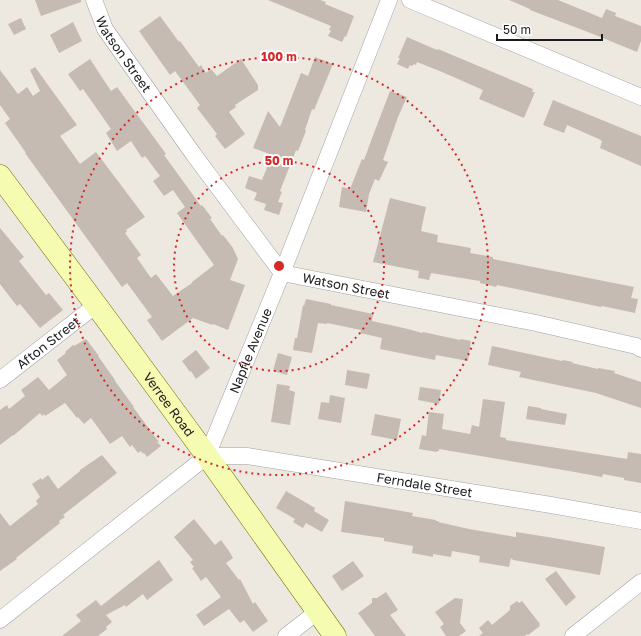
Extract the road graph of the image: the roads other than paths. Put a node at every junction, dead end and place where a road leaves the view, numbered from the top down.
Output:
1 (94, 0) edge
2 (389, 0) edge
3 (410, 0) edge
4 (641, 97) edge
5 (0, 176) edge
6 (282, 274) junction
7 (96, 305) junction
8 (641, 349) edge
9 (0, 380) edge
10 (207, 456) junction
11 (641, 521) edge
12 (641, 582) edge
13 (317, 612) junction
14 (0, 620) edge
15 (286, 636) edge
16 (335, 636) edge
17 (573, 636) edge

1 - 6 street, Watson Street
2 - 6 street, Napfle Avenue
3 - 4 street
5 - 7 main road, Verree Road
6 - 8 street, Watson Street
6 - 10 street, Napfle Avenue
7 - 9 street, Afton Street
7 - 10 main road, Verree Road
10 - 11 street, Ferndale Street
10 - 13 main road, Verree Road
10 - 14 street, Napfle Avenue
12 - 17 street
13 - 15 street
13 - 16 main road, Verree Road

